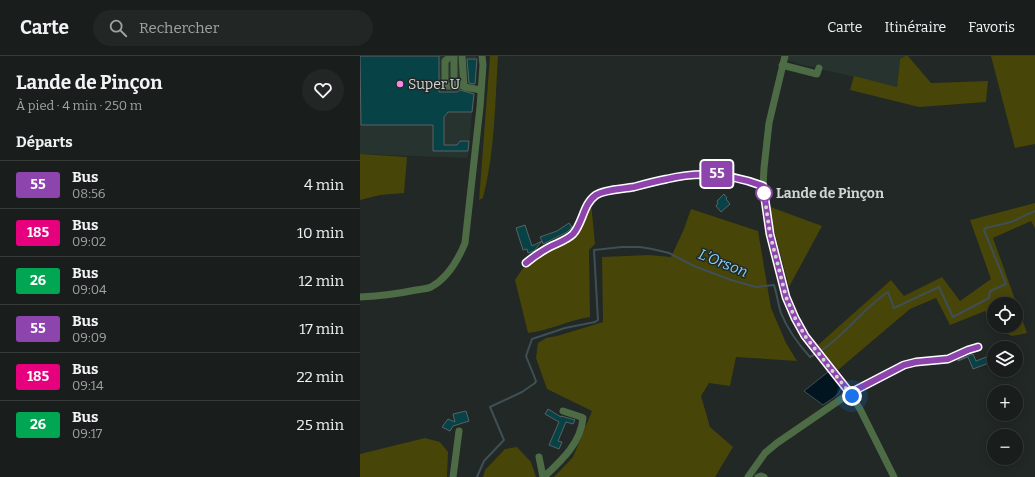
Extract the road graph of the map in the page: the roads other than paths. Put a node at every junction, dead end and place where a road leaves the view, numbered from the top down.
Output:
1 (452, 56) edge
2 (462, 56) edge
3 (482, 56) edge
4 (785, 56) edge
5 (782, 65) junction
6 (819, 68) dead end
7 (464, 87) junction
8 (482, 90) junction
9 (763, 186) junction
10 (526, 263) dead end
11 (360, 297) edge
12 (978, 347) dead end
13 (850, 393) junction
14 (562, 411) dead end
15 (459, 431) dead end
16 (539, 457) dead end
17 (453, 477) edge
18 (544, 477) edge
19 (748, 477) edge
20 (758, 477) edge
21 (764, 477) edge
22 (894, 477) edge

1 - 7 street
2 - 7 street
3 - 8 street
4 - 5 street
5 - 6 street
5 - 9 street
7 - 8 street
8 - 11 street
9 - 10 street
9 - 13 street
12 - 13 street
13 - 19 street
13 - 22 street
14 - 18 street
15 - 17 street
16 - 18 street
20 - 21 street

